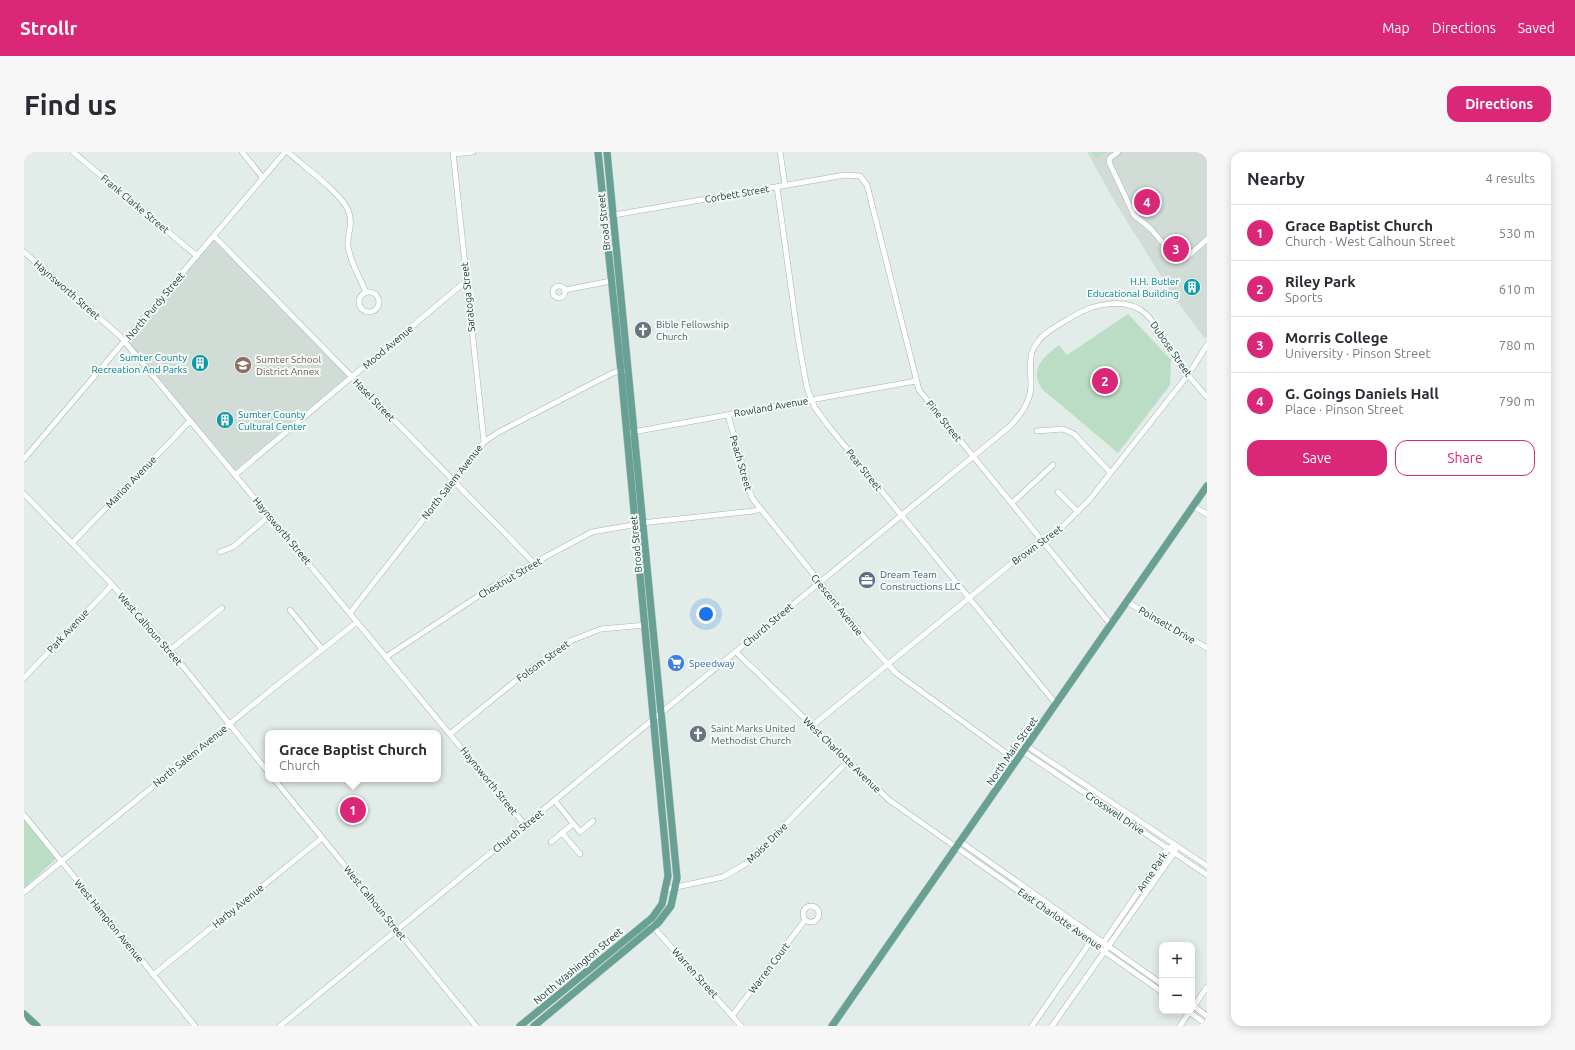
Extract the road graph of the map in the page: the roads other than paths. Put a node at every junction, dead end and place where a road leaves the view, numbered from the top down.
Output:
1 (73, 152) edge
2 (242, 152) edge
3 (285, 152) edge
4 (288, 152) edge
5 (473, 152) edge
6 (598, 152) edge
7 (607, 152) edge
8 (780, 152) edge
9 (1118, 152) edge
10 (454, 153) edge
11 (860, 176) joint
12 (263, 178) junction
13 (785, 185) junction
14 (777, 187) junction
15 (614, 215) junction
16 (214, 236) junction
17 (1207, 239) edge
18 (24, 252) edge
19 (197, 256) junction
20 (466, 281) junction
21 (611, 281) junction
22 (565, 290) dead end
23 (366, 292) dead end
24 (1132, 307) joint
25 (124, 342) junction
26 (1207, 345) edge
27 (629, 370) junction
28 (621, 371) junction
29 (1188, 375) junction
30 (352, 377) junction
31 (916, 381) junction
32 (1207, 396) edge
33 (812, 400) junction
34 (728, 415) junction
35 (190, 421) junction
36 (635, 431) junction
37 (1037, 431) dead end
38 (626, 433) junction
39 (484, 442) junction
40 (972, 456) junction
41 (24, 459) edge
42 (1053, 465) dead end
43 (1110, 472) junction
44 (236, 475) junction
45 (453, 480) junction
46 (1207, 486) edge
47 (1058, 492) dead end
48 (24, 494) edge
49 (1012, 503) junction
50 (1193, 506) junction
51 (760, 509) junction
52 (1078, 512) junction
53 (1207, 514) edge
54 (269, 516) junction
55 (901, 516) junction
56 (644, 524) junction
57 (635, 525) junction
58 (1043, 542) junction
59 (72, 543) junction
60 (220, 552) dead end
61 (534, 563) junction
62 (819, 583) junction
63 (112, 585) junction
64 (969, 598) junction
65 (1127, 602) junction
66 (222, 608) dead end
67 (290, 610) dead end
68 (350, 613) junction
69 (357, 622) junction
70 (653, 625) junction
71 (1111, 625) junction
72 (645, 626) junction
73 (1207, 648) edge
74 (322, 649) junction
75 (170, 650) junction
76 (736, 652) junction
77 (386, 657) junction
78 (888, 664) junction
79 (24, 678) edge
80 (1056, 704) junction
81 (662, 713) junction
82 (653, 720) junction
83 (229, 724) junction
84 (812, 726) junction
85 (450, 734) junction
86 (1025, 749) junction
87 (1017, 760) junction
88 (848, 761) junction
89 (265, 768) edge
90 (276, 782) edge
91 (555, 801) junction
92 (24, 815) edge
93 (593, 821) dead end
94 (573, 824) junction
95 (525, 825) junction
96 (562, 833) junction
97 (322, 838) junction
98 (551, 842) dead end
99 (959, 845) junction
100 (1177, 846) junction
101 (1168, 848) junction
102 (1174, 852) junction
103 (580, 854) dead end
104 (61, 861) junction
105 (1207, 866) edge
106 (1207, 875) edge
107 (676, 887) junction
108 (667, 889) junction
109 (24, 892) edge
110 (805, 920) dead end
111 (648, 921) junction
112 (654, 928) junction
113 (397, 930) junction
114 (1095, 936) junction
115 (1091, 941) junction
116 (1104, 942) junction
117 (1107, 948) junction
118 (153, 975) junction
119 (1159, 982) edge
120 (1207, 987) edge
121 (1159, 990) edge
122 (1195, 1004) edge
123 (1195, 1011) edge
124 (1195, 1013) edge
125 (24, 1014) edge
126 (1188, 1014) edge
127 (732, 1016) junction
128 (1207, 1016) edge
129 (1207, 1025) edge
130 (36, 1026) edge
131 (195, 1026) edge
132 (280, 1026) edge
133 (476, 1026) edge
134 (520, 1026) edge
135 (534, 1026) edge
136 (741, 1026) edge
137 (832, 1026) edge
138 (1033, 1026) edge
139 (1052, 1026) edge
140 (1180, 1026) edge

1 - 19 street, Frank Clarke Street
2 - 12 street
3 - 12 street, North Purdy Street
4 - 23 street
5 - 10 street
6 - 21 main road, Broad Street
7 - 15 main road, Broad Street
8 - 13 street
9 - 17 street
10 - 20 street, Saratoga Street
11 - 13 street, Corbett Street
11 - 31 street, Pine Street
12 - 16 street, North Purdy Street
13 - 14 street, Corbett Street
14 - 15 street, Corbett Street
14 - 33 street, Pear Street
15 - 27 main road, Broad Street
16 - 19 street, North Purdy Street
16 - 30 street, Hasel Street
18 - 25 street, Haynsworth Street
19 - 25 street, North Purdy Street
20 - 30 street, Mood Avenue
20 - 39 street, Saratoga Street
21 - 22 street
21 - 28 main road, Broad Street
24 - 29 street, Dubose Street
24 - 40 street, Church Street
25 - 35 street, Haynsworth Street
25 - 41 street, North Purdy Street
26 - 29 street, Brown Street
27 - 28 street, North Salem Avenue
27 - 36 main road, Broad Street
28 - 38 main road, Broad Street
28 - 39 street, North Salem Avenue
29 - 32 street, Dubose Street
29 - 43 street, Brown Street
30 - 44 street, Mood Avenue
30 - 45 street, Hasel Street
31 - 33 street, Rowland Avenue
31 - 40 street, Pine Street
33 - 34 street, Rowland Avenue
33 - 55 street, Pear Street
34 - 36 street, Rowland Avenue
34 - 51 street, Peach Street
35 - 44 street, Haynsworth Street
35 - 59 street, Marion Avenue
36 - 38 street, Rowland Avenue
36 - 56 main road, Broad Street
37 - 43 street
38 - 57 main road, Broad Street
39 - 45 street, North Salem Avenue
40 - 49 street, Pine Street
40 - 55 street, Church Street
42 - 49 street
43 - 52 street, Brown Street
44 - 54 street, Haynsworth Street
45 - 61 street, Hasel Street
45 - 68 street, North Salem Avenue
46 - 50 main road, North Main Street
47 - 52 street
48 - 59 street, West Calhoun Street
49 - 58 street, Pine Street
50 - 53 street
50 - 65 main road, North Main Street
51 - 56 street
51 - 62 street, Crescent Avenue
52 - 58 street, Brown Street
54 - 60 street
54 - 68 street, Haynsworth Street
55 - 62 street, Church Street
55 - 64 street, Pear Street
56 - 57 street, Chestnut Street
56 - 70 main road, Broad Street
57 - 61 street, Chestnut Street
57 - 72 main road, Broad Street
58 - 64 street, Brown Street
58 - 71 street, Pine Street
59 - 63 street, West Calhoun Street
61 - 77 street, Chestnut Street
62 - 76 street, Church Street
62 - 78 street, Crescent Avenue
63 - 75 street, West Calhoun Street
63 - 79 street, Park Avenue
64 - 78 street, Brown Street
64 - 80 street, Pear Street
65 - 71 main road, North Main Street
65 - 73 street, Poinsett Drive
66 - 75 street
67 - 74 street
68 - 69 street, Haynsworth Street
69 - 74 street, North Salem Avenue
69 - 77 street, Haynsworth Street
70 - 72 street, Folsom Street
70 - 81 main road, Broad Street
71 - 80 main road, North Main Street
72 - 82 main road, Broad Street
72 - 85 street, Folsom Street
74 - 83 street, North Salem Avenue
75 - 83 street, West Calhoun Street
76 - 81 street, Church Street
76 - 84 street, West Charlotte Avenue
77 - 85 street, Haynsworth Street
78 - 84 street, Brown Street
78 - 87 street, Crescent Avenue
80 - 86 main road, North Main Street
81 - 82 street, Church Street
81 - 107 main road, Broad Street
82 - 91 street, Church Street
82 - 108 main road, Broad Street
83 - 89 street, West Calhoun Street
83 - 104 street, North Salem Avenue
84 - 88 street, West Charlotte Avenue
85 - 95 street, Haynsworth Street
86 - 87 main road, North Main Street
86 - 100 street, Crosswell Drive
86 - 101 street, Crosswell Drive
87 - 99 main road, North Main Street
88 - 99 street, West Charlotte Avenue
88 - 107 street, Moise Drive
90 - 97 street, West Calhoun Street
91 - 94 street
91 - 95 street, Church Street
92 - 104 street, West Hampton Avenue
93 - 94 street
94 - 96 street
95 - 113 street, Church Street
96 - 98 street
96 - 103 street
97 - 113 street, West Calhoun Street
97 - 118 street, Harby Avenue
99 - 114 street, East Charlotte Avenue
99 - 115 street, East Charlotte Avenue
99 - 137 main road, North Main Street
100 - 101 street, Anne Park
100 - 102 street, Anne Park
100 - 105 street, Crosswell Drive
101 - 102 street, Crosswell Drive
101 - 116 street, Anne Park
102 - 106 street, Crosswell Drive
102 - 117 street, Anne Park
104 - 109 street, North Salem Avenue
104 - 118 street, West Hampton Avenue
107 - 108 street, Moise Drive
107 - 112 main road, Broad Street
108 - 111 main road, Broad Street
110 - 127 street, Warren Court
111 - 112 street, Warren Street
111 - 134 main road, North Washington Street
112 - 127 street, Warren Street
112 - 135 main road, North Washington Street
113 - 132 street, Church Street
113 - 133 street, West Calhoun Street
114 - 115 street
114 - 116 street, East Charlotte Avenue
115 - 117 street, East Charlotte Avenue
115 - 138 street
116 - 117 street, East Charlotte Avenue
117 - 119 street, East Charlotte Avenue
117 - 121 street, East Charlotte Avenue
117 - 139 street, Anne Park
118 - 131 street, West Hampton Avenue
120 - 122 street
123 - 128 street
124 - 129 street
125 - 130 main road
126 - 140 street
127 - 136 street, Warren Street

